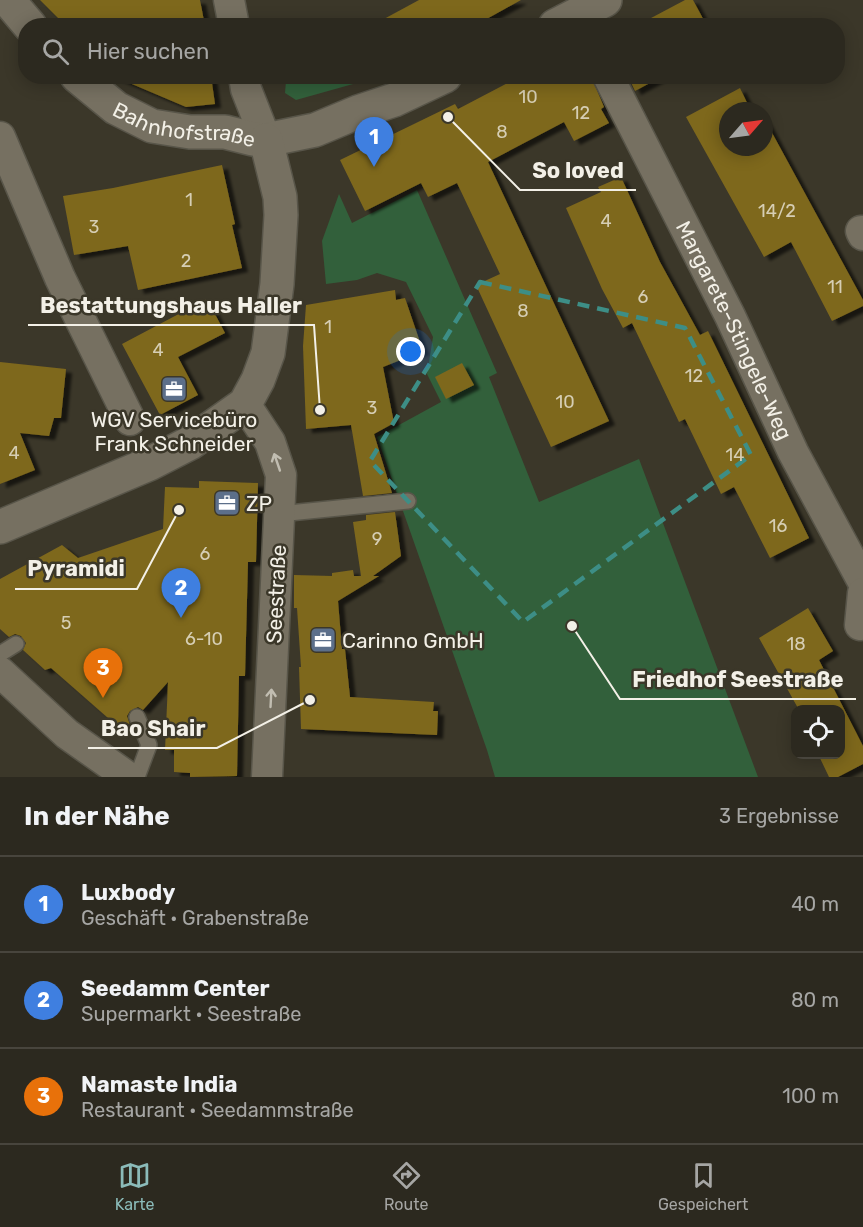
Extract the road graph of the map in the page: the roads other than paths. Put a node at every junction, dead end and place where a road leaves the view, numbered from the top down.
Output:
1 (8, 0) edge
2 (229, 0) edge
3 (23, 18) edge
4 (232, 18) edge
5 (87, 84) edge
6 (245, 84) edge
7 (428, 84) edge
8 (612, 84) edge
9 (0, 137) edge
10 (266, 140) junction
11 (245, 404) junction
12 (130, 420) dead end
13 (408, 501) dead end
14 (279, 514) junction
15 (0, 527) edge
16 (863, 582) edge
17 (863, 593) edge
18 (860, 624) dead end
19 (16, 644) dead end
20 (0, 654) edge
21 (0, 672) edge
22 (137, 717) dead end
23 (128, 777) edge
24 (137, 777) edge
25 (267, 777) edge

1 - 3 main road
2 - 4 street
5 - 10 main road, Bahnhofstraße
6 - 10 street
7 - 10 main road
8 - 16 street, Margarete-Stingele-Weg
9 - 12 street
10 - 11 main road
14 -> 11 street, Seestraße
11 - 15 main road
13 - 14 lane
25 -> 14 street, Seestraße
17 - 18 street
19 - 20 lane
21 - 23 street
22 - 24 lane

